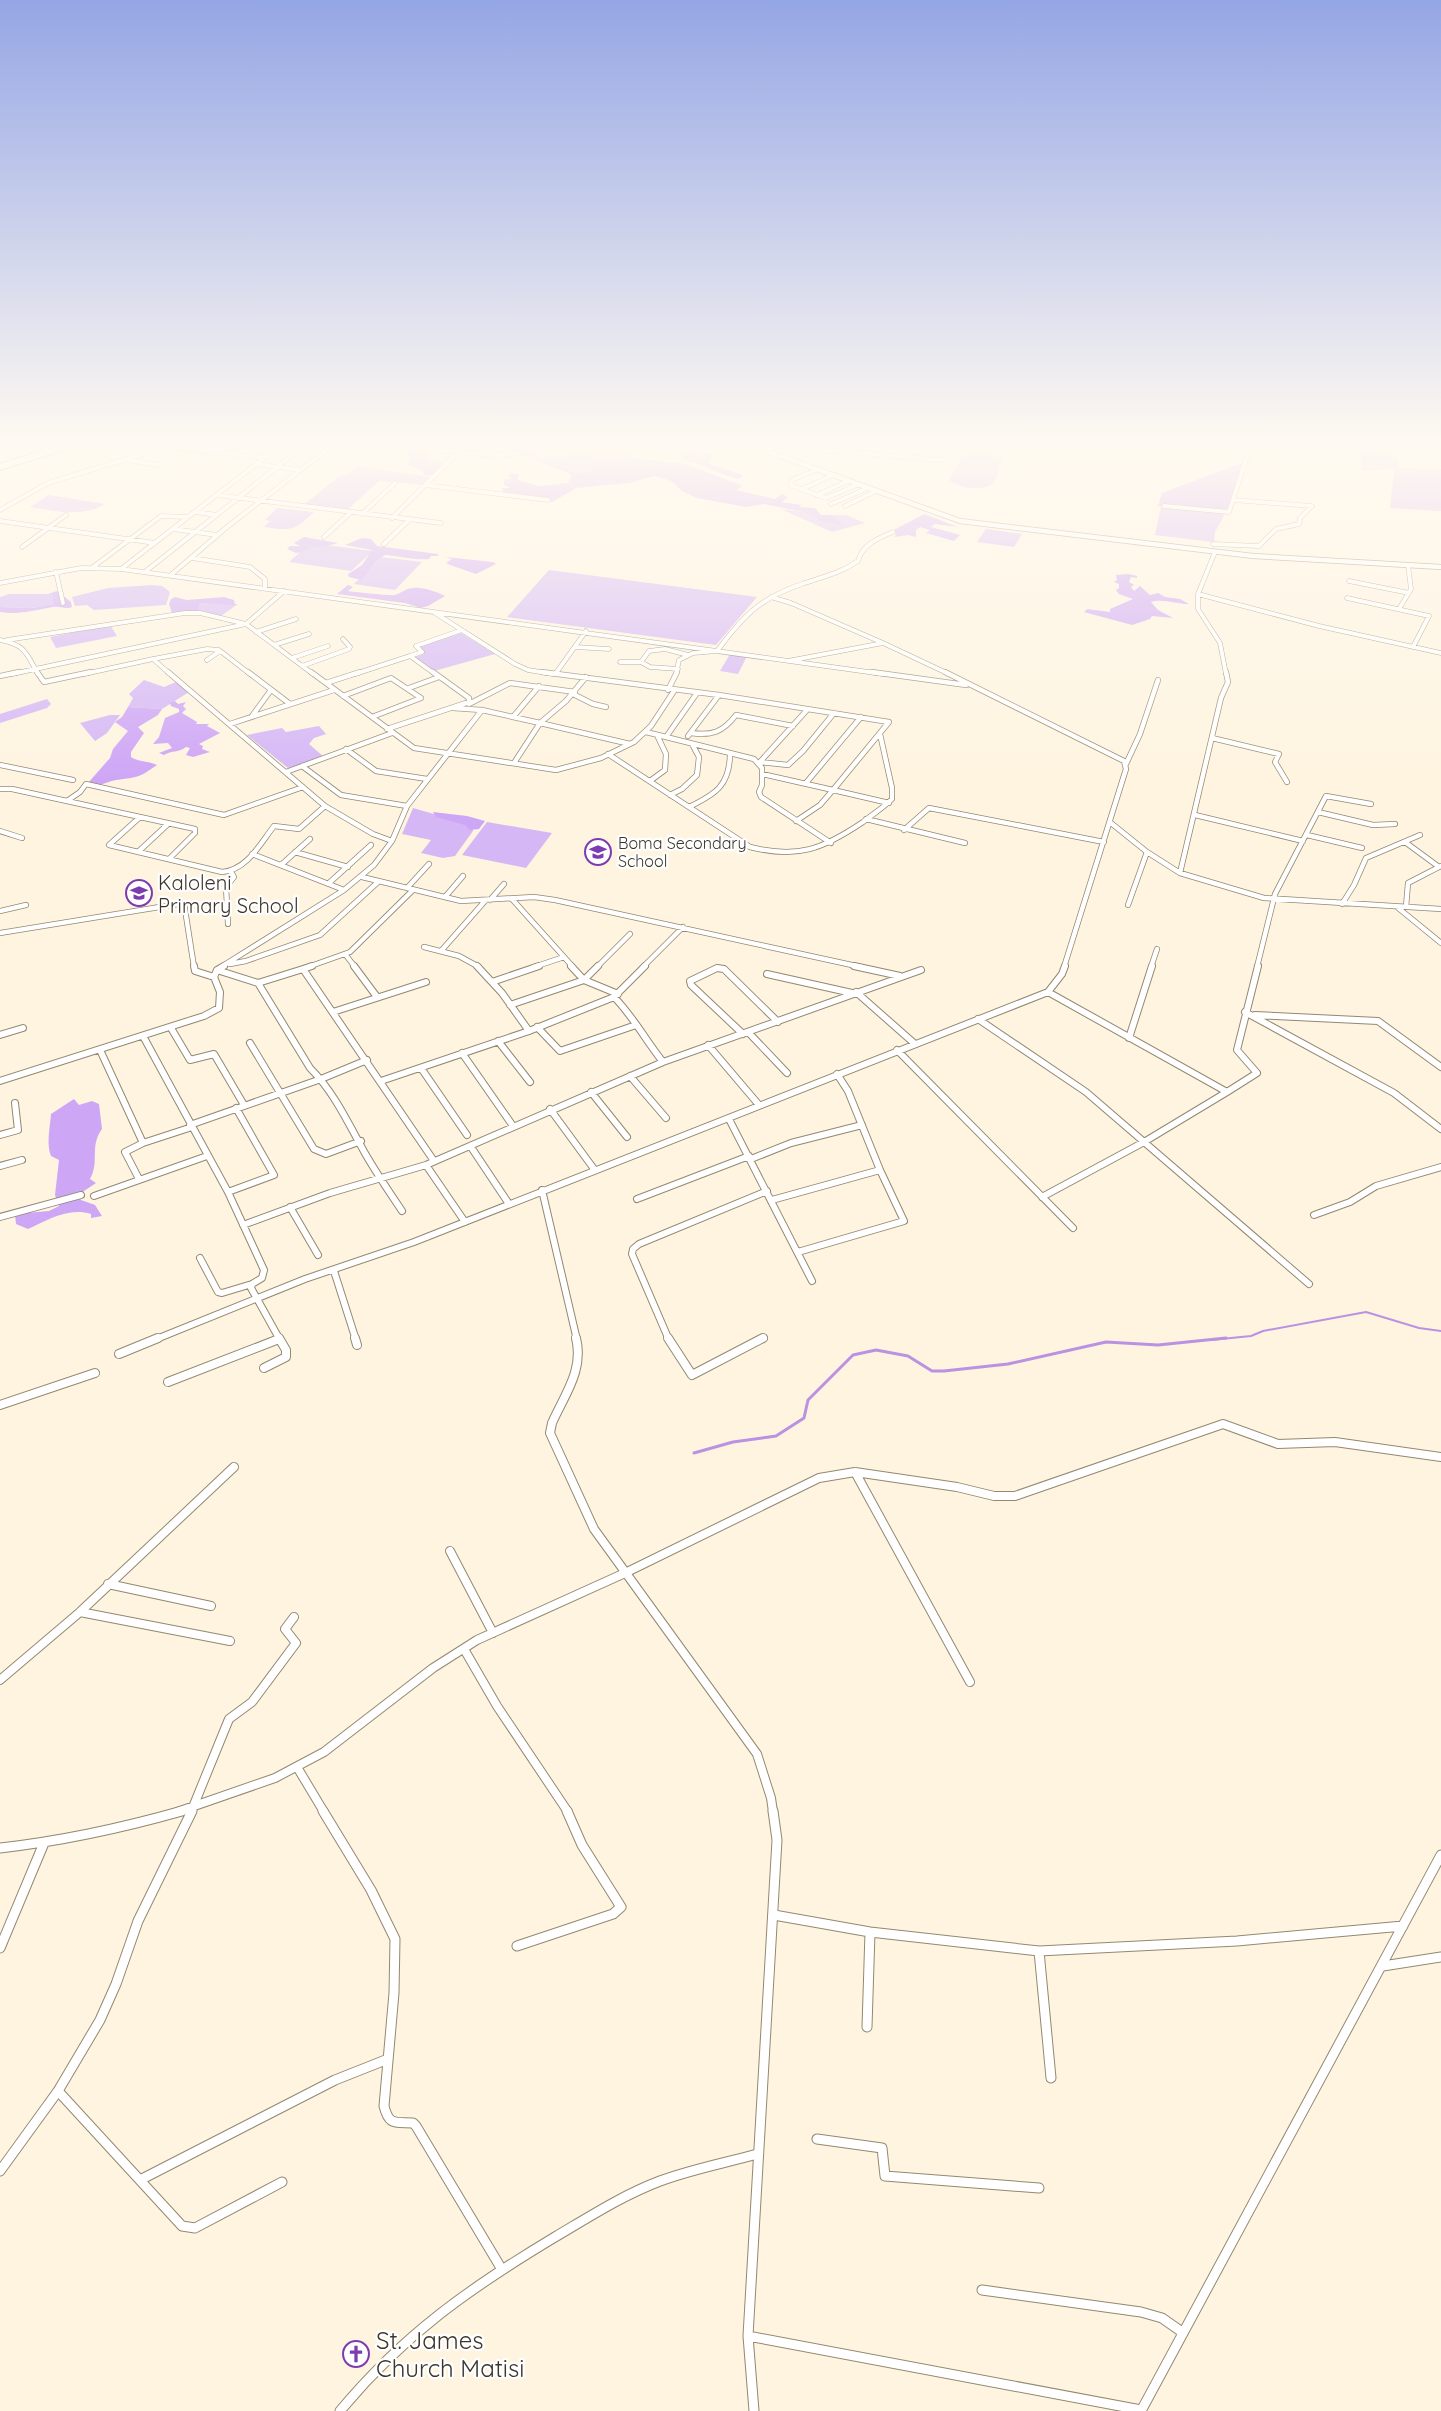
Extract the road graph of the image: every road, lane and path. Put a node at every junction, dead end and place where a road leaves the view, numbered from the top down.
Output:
1 (111, 554) edge
2 (141, 554) edge
3 (169, 554) edge
4 (197, 554) edge
5 (860, 554) edge
6 (1214, 554) edge
7 (1234, 554) edge
8 (192, 558) junction
9 (1408, 565) junction
10 (93, 567) junction
11 (1441, 567) edge
12 (121, 568) junction
13 (147, 571) junction
14 (56, 572) junction
15 (171, 574) junction
16 (1349, 581) dead end
17 (0, 583) edge
18 (265, 588) junction
19 (284, 591) junction
20 (1409, 593) junction
21 (1198, 594) junction
22 (770, 597) junction
23 (1347, 598) dead end
24 (63, 603) dead end
25 (1399, 609) junction
26 (432, 611) junction
27 (296, 619) dead end
28 (246, 624) junction
29 (462, 630) junction
30 (586, 631) junction
31 (256, 632) junction
32 (309, 634) dead end
33 (343, 639) dead end
34 (0, 640) edge
35 (8, 640) junction
36 (883, 643) junction
37 (274, 645) junction
38 (328, 646) dead end
39 (575, 647) junction
40 (1413, 647) junction
41 (609, 649) dead end
42 (220, 651) junction
43 (717, 651) junction
44 (1441, 653) edge
45 (688, 655) junction
46 (410, 656) junction
47 (292, 658) junction
48 (153, 659) junction
49 (207, 660) dead end
50 (788, 661) junction
51 (620, 662) dead end
52 (641, 662) junction
53 (302, 666) junction
54 (35, 669) junction
55 (678, 669) junction
56 (556, 673) junction
57 (0, 676) edge
58 (439, 677) junction
59 (586, 677) junction
60 (1158, 680) dead end
61 (326, 683) junction
62 (539, 686) junction
63 (973, 686) junction
64 (409, 688) junction
65 (271, 690) junction
66 (334, 690) junction
67 (668, 690) junction
68 (674, 691) junction
69 (574, 693) junction
70 (697, 693) junction
71 (718, 695) junction
72 (343, 696) junction
73 (469, 702) junction
74 (290, 704) junction
75 (606, 707) dead end
76 (450, 708) junction
77 (479, 710) junction
78 (807, 710) junction
79 (834, 713) junction
80 (251, 716) junction
81 (372, 717) junction
82 (513, 717) junction
83 (861, 717) junction
84 (540, 723) junction
85 (230, 724) junction
86 (793, 726) junction
87 (389, 731) junction
88 (646, 732) junction
89 (691, 733) junction
90 (880, 734) junction
91 (657, 735) junction
92 (666, 737) junction
93 (1212, 738) junction
94 (685, 742) junction
95 (630, 744) junction
96 (692, 744) junction
97 (346, 749) junction
98 (730, 753) junction
99 (447, 754) junction
100 (608, 754) junction
101 (759, 762) junction
102 (514, 763) junction
103 (1126, 764) junction
104 (0, 765) edge
105 (302, 766) junction
106 (286, 772) junction
107 (762, 774) junction
108 (427, 779) junction
109 (73, 780) dead end
110 (650, 781) junction
111 (1287, 782) dead end
112 (806, 783) junction
113 (303, 787) junction
114 (0, 789) edge
115 (833, 790) junction
116 (670, 795) junction
117 (67, 801) junction
118 (889, 803) junction
119 (1371, 804) dead end
120 (325, 806) junction
121 (407, 806) junction
122 (689, 807) junction
123 (1318, 812) junction
124 (1195, 815) junction
125 (140, 817) junction
126 (866, 819) junction
127 (796, 821) junction
128 (1111, 823) junction
129 (168, 824) junction
130 (1395, 824) dead end
131 (904, 830) junction
132 (0, 831) edge
133 (1307, 835) junction
134 (1420, 835) dead end
135 (22, 838) dead end
136 (310, 839) dead end
137 (392, 841) junction
138 (1104, 842) junction
139 (1303, 842) junction
140 (1405, 842) junction
141 (831, 843) junction
142 (965, 843) dead end
143 (371, 845) dead end
144 (1362, 848) dead end
145 (138, 852) junction
146 (295, 852) junction
147 (1147, 852) junction
148 (252, 854) junction
149 (169, 859) junction
150 (429, 864) dead end
151 (281, 865) junction
152 (1440, 866) edge
153 (348, 867) junction
154 (231, 872) junction
155 (1180, 873) junction
156 (463, 876) dead end
157 (362, 877) junction
158 (378, 882) junction
159 (329, 883) junction
160 (504, 884) dead end
161 (410, 889) junction
162 (344, 890) junction
163 (445, 897) junction
164 (512, 899) junction
165 (1274, 900) junction
166 (487, 901) junction
167 (1342, 904) junction
168 (26, 905) dead end
169 (1128, 905) dead end
170 (1397, 907) junction
171 (1406, 907) junction
172 (1441, 909) edge
173 (0, 911) edge
174 (228, 924) dead end
175 (683, 927) junction
176 (0, 933) edge
177 (630, 934) dead end
178 (1440, 942) edge
179 (424, 947) dead end
180 (1157, 950) dead end
181 (441, 951) junction
182 (345, 954) junction
183 (564, 957) junction
184 (224, 965) junction
185 (303, 969) junction
186 (217, 970) junction
187 (921, 970) dead end
188 (767, 974) dead end
189 (901, 976) junction
190 (214, 977) junction
191 (584, 980) junction
192 (258, 982) junction
193 (426, 982) dead end
194 (492, 982) junction
195 (1048, 992) junction
196 (854, 993) junction
197 (616, 995) junction
198 (377, 997) junction
199 (510, 1005) junction
200 (333, 1012) junction
201 (1248, 1013) junction
202 (978, 1019) junction
203 (777, 1022) junction
204 (636, 1025) junction
205 (23, 1028) dead end
206 (171, 1028) junction
207 (537, 1028) junction
208 (529, 1030) junction
209 (745, 1033) junction
210 (0, 1035) edge
211 (143, 1036) junction
212 (1129, 1038) junction
213 (498, 1041) junction
214 (250, 1043) dead end
215 (915, 1044) junction
216 (708, 1045) junction
217 (100, 1050) junction
218 (897, 1050) junction
219 (462, 1053) junction
220 (367, 1060) junction
221 (663, 1062) junction
222 (1441, 1067) edge
223 (421, 1068) junction
224 (787, 1073) dead end
225 (837, 1074) junction
226 (630, 1076) junction
227 (321, 1079) junction
228 (0, 1081) edge
229 (381, 1081) junction
230 (530, 1082) dead end
231 (282, 1092) junction
232 (591, 1092) junction
233 (1227, 1092) junction
234 (15, 1104) dead end
235 (244, 1105) junction
236 (759, 1105) junction
237 (236, 1108) junction
238 (550, 1109) junction
239 (666, 1118) dead end
240 (729, 1119) junction
241 (862, 1125) junction
242 (191, 1126) junction
243 (513, 1126) junction
244 (1441, 1129) edge
245 (0, 1135) edge
246 (467, 1135) dead end
247 (627, 1137) dead end
248 (361, 1141) junction
249 (1144, 1142) junction
250 (143, 1143) junction
251 (471, 1147) junction
252 (207, 1156) junction
253 (750, 1157) junction
254 (22, 1160) dead end
255 (434, 1161) junction
256 (426, 1165) junction
257 (0, 1166) edge
258 (1441, 1167) edge
259 (594, 1169) junction
260 (880, 1170) junction
261 (139, 1179) junction
262 (382, 1179) junction
263 (542, 1190) junction
264 (767, 1191) junction
265 (228, 1192) junction
266 (81, 1195) dead end
267 (94, 1196) dead end
268 (1042, 1197) junction
269 (637, 1199) dead end
270 (772, 1200) junction
271 (509, 1204) junction
272 (290, 1207) junction
273 (402, 1211) dead end
274 (1314, 1215) dead end
275 (0, 1217) edge
276 (465, 1222) junction
277 (243, 1225) junction
278 (1073, 1228) dead end
279 (798, 1252) junction
280 (318, 1255) dead end
281 (200, 1258) dead end
282 (334, 1271) junction
283 (812, 1281) dead end
284 (252, 1284) junction
285 (1309, 1284) dead end
286 (259, 1299) junction
287 (764, 1338) dead end
288 (279, 1339) junction
289 (357, 1346) dead end
290 (119, 1354) dead end
291 (264, 1368) dead end
292 (95, 1373) dead end
293 (168, 1383) dead end
294 (0, 1406) edge
295 (1441, 1457) edge
296 (234, 1467) dead end
297 (855, 1472) junction
298 (450, 1551) dead end
299 (625, 1573) junction
300 (108, 1584) junction
301 (211, 1606) dead end
302 (80, 1612) junction
303 (294, 1617) dead end
304 (493, 1633) junction
305 (230, 1641) dead end
306 (464, 1649) junction
307 (0, 1680) edge
308 (970, 1682) dead end
309 (297, 1767) junction
310 (193, 1808) junction
311 (44, 1843) junction
312 (0, 1848) edge
313 (1441, 1855) edge
314 (774, 1915) junction
315 (1403, 1926) junction
316 (870, 1932) junction
317 (517, 1946) dead end
318 (0, 1948) edge
319 (1040, 1951) junction
320 (1441, 1957) edge
321 (1383, 1966) junction
322 (867, 2027) dead end
323 (388, 2059) junction
324 (1052, 2078) dead end
325 (58, 2091) junction
326 (817, 2139) dead end
327 (757, 2154) junction
328 (0, 2170) edge
329 (140, 2180) junction
330 (282, 2182) dead end
331 (1039, 2188) dead end
332 (501, 2268) junction
333 (982, 2290) dead end
334 (1182, 2332) junction
335 (748, 2336) junction
336 (340, 2411) edge
337 (754, 2411) edge
338 (1141, 2411) edge

1 - 10 street
2 - 12 street
3 - 13 street
4 - 8 street
5 - 22 street
6 - 21 street
7 - 9 street
8 - 15 street
8 - 18 street
9 - 11 street
9 - 20 street
10 - 12 street
10 - 14 street
12 - 13 street
13 - 15 street
14 - 17 street
14 - 24 street
15 - 18 street
16 - 20 street
18 - 19 street
19 - 26 street
19 - 28 street
20 - 25 street
21 - 40 street
21 - 93 street
22 - 36 street
22 - 43 street
23 - 25 street
25 - 40 street
26 - 29 street
26 - 30 street
27 - 31 street
28 - 31 street
28 - 35 street
28 - 54 street
29 - 46 street
29 - 56 street
30 - 39 street
30 - 43 street
31 - 37 street
32 - 37 street
33 - 53 street
34 - 35 street
35 - 54 street
36 - 50 street
36 - 63 street
37 - 47 street
38 - 47 street
39 - 41 street
39 - 56 street
40 - 44 street
42 - 48 street
42 - 49 street
42 - 65 street
43 - 45 street
43 - 50 street
45 - 52 street
45 - 55 street
46 - 58 street
46 - 61 street
47 - 53 street
48 - 54 street
48 - 85 street
50 - 63 street
51 - 52 street
52 - 55 street
53 - 61 street
54 - 57 street
55 - 67 street
56 - 59 street
58 - 64 street
58 - 73 street
59 - 67 street
59 - 69 street
60 - 103 street
61 - 66 street
62 - 69 street
62 - 73 street
62 - 82 street
63 - 103 street
64 - 72 street
64 - 81 street
65 - 74 street
65 - 80 street
66 - 72 street
66 - 74 street
67 - 68 street
68 - 70 street
68 - 88 street
69 - 75 street
69 - 84 street
70 - 71 street
70 - 92 street
71 - 78 street
71 - 89 street
72 - 81 street
73 - 76 street
73 - 77 street
74 - 80 street
76 - 77 street
76 - 87 street
77 - 82 street
77 - 99 street
78 - 79 street
78 - 86 street
79 - 83 street
79 - 101 street
80 - 85 street
81 - 87 street
82 - 84 street
83 - 90 street
83 - 112 street
84 - 95 street
84 - 102 street
85 - 106 street
86 - 89 street
86 - 101 street
87 - 97 street
87 - 99 street
88 - 91 street
88 - 95 street
89 - 94 street
90 - 115 street
90 - 118 street
91 - 92 street
91 - 110 street
92 - 94 street
93 - 111 street
93 - 124 street
94 - 96 street
95 - 100 street
96 - 98 street
96 - 116 street
97 - 105 street
97 - 108 street
98 - 101 street
98 - 122 street
99 - 102 street
99 - 108 street
100 - 102 street
100 - 110 street
101 - 107 street
103 - 128 street
104 - 109 street
105 - 106 street
105 - 121 street
106 - 113 street
107 - 112 street
107 - 127 street
108 - 121 street
110 - 116 street
112 - 115 street
113 - 117 street
113 - 120 street
114 - 117 street
115 - 118 street
115 - 127 street
116 - 122 street
117 - 125 street
118 - 126 street
119 - 123 street
120 - 137 street
120 - 148 street
121 - 137 street
122 - 141 street
123 - 130 street
123 - 133 street
124 - 139 street
124 - 155 street
125 - 129 street
125 - 145 street
126 - 131 street
126 - 141 street
127 - 141 street
128 - 138 street
128 - 147 street
129 - 145 street
129 - 149 street
131 - 138 street
131 - 142 street
132 - 135 street
133 - 139 street
133 - 144 street
134 - 140 street
136 - 146 street
137 - 157 street
138 - 195 street
139 - 165 street
140 - 152 street
140 - 167 street
143 - 153 street
145 - 149 street
146 - 151 street
146 - 153 street
147 - 155 street
147 - 169 street
148 - 151 street
148 - 154 street
149 - 154 street
150 - 161 street
151 - 159 street
152 - 171 street
153 - 159 street
154 - 174 street
155 - 165 street
156 - 163 street
157 - 158 street
157 - 162 street
158 - 161 street
158 - 184 street
159 - 162 street
160 - 166 street
161 - 163 street
161 - 182 street
162 - 184 street
163 - 166 street
164 - 166 street
164 - 175 street
164 - 183 street
165 - 167 street
165 - 201 street
166 - 181 street
167 - 170 street
168 - 173 street
170 - 171 street
170 - 178 street
171 - 172 street
175 - 189 street
175 - 197 street
176 - 190 street
177 - 191 street
179 - 181 street
180 - 212 street
181 - 194 street
182 - 185 street
182 - 198 street
183 - 191 street
183 - 194 street
184 - 186 street
185 - 192 street
185 - 200 street
186 - 190 street
186 - 192 street
187 - 189 street
188 - 196 street
189 - 196 street
190 - 206 street
191 - 197 street
191 - 199 street
192 - 227 street
193 - 198 street
194 - 199 street
195 - 202 street
195 - 212 street
196 - 203 street
196 - 215 street
197 - 204 street
197 - 207 street
198 - 200 street
199 - 208 street
200 - 220 street
201 - 222 street
201 - 233 street
201 - 244 street
202 - 215 street
202 - 249 street
203 - 209 street
203 - 209 street
204 - 207 street
204 - 221 street
205 - 210 street
206 - 211 street
206 - 235 street
207 - 208 street
208 - 213 street
209 - 216 street
209 - 224 street
211 - 217 street
211 - 242 street
212 - 233 street
213 - 219 street
213 - 230 street
214 - 231 street
215 - 218 street
216 - 221 street
216 - 236 street
217 - 228 street
217 - 250 street
218 - 225 street
218 - 268 street
219 - 223 street
219 - 243 street
220 - 227 street
220 - 229 street
221 - 226 street
223 - 229 street
223 - 246 street
225 - 236 street
225 - 241 street
226 - 232 street
226 - 239 street
227 - 231 street
227 - 248 street
229 - 255 street
231 - 235 street
231 - 248 street
232 - 238 street
232 - 247 street
233 - 249 street
234 - 245 street
235 - 237 street
236 - 240 street
237 - 242 street
237 - 265 street
238 - 243 street
238 - 259 street
240 - 253 street
240 - 259 street
241 - 253 street
241 - 260 street
242 - 250 street
242 - 252 street
243 - 251 street
248 - 262 street
249 - 268 street
249 - 285 street
250 - 261 street
251 - 255 street
251 - 271 street
252 - 261 street
252 - 265 street
253 - 264 street
253 - 269 street
254 - 257 street
255 - 256 street
256 - 262 street
256 - 276 street
258 - 274 street
259 - 263 street
260 - 270 street
260 - 279 street
261 - 267 street
262 - 272 street
262 - 273 street
263 - 271 street
263 - 299 street
264 - 270 street
264 - 287 street
265 - 277 street
266 - 275 street
268 - 278 street
270 - 279 street
271 - 276 street
272 - 277 street
272 - 280 street
276 - 282 street
277 - 284 street
279 - 283 street
281 - 284 street
282 - 286 street
282 - 289 street
284 - 286 street
286 - 288 street
286 - 290 street
288 - 291 street
288 - 293 street
292 - 294 street
295 - 297 street
296 - 300 street
297 - 299 street
297 - 308 street
298 - 304 street
299 - 304 street
299 - 314 street
300 - 301 street
300 - 302 street
302 - 305 street
302 - 307 street
303 - 310 street
304 - 306 street
306 - 309 street
306 - 317 street
309 - 310 street
309 - 323 street
310 - 311 street
310 - 325 street
311 - 312 street
311 - 318 street
313 - 315 street
314 - 316 street
314 - 327 street
315 - 319 street
315 - 321 street
316 - 319 street
316 - 322 street
319 - 324 street
320 - 321 street
321 - 334 street
323 - 329 street
323 - 332 street
325 - 328 street
325 - 329 street
326 - 331 street
327 - 332 street
327 - 335 street
329 - 330 street
332 - 336 street
333 - 334 street
334 - 338 street
335 - 337 street
335 - 338 street

